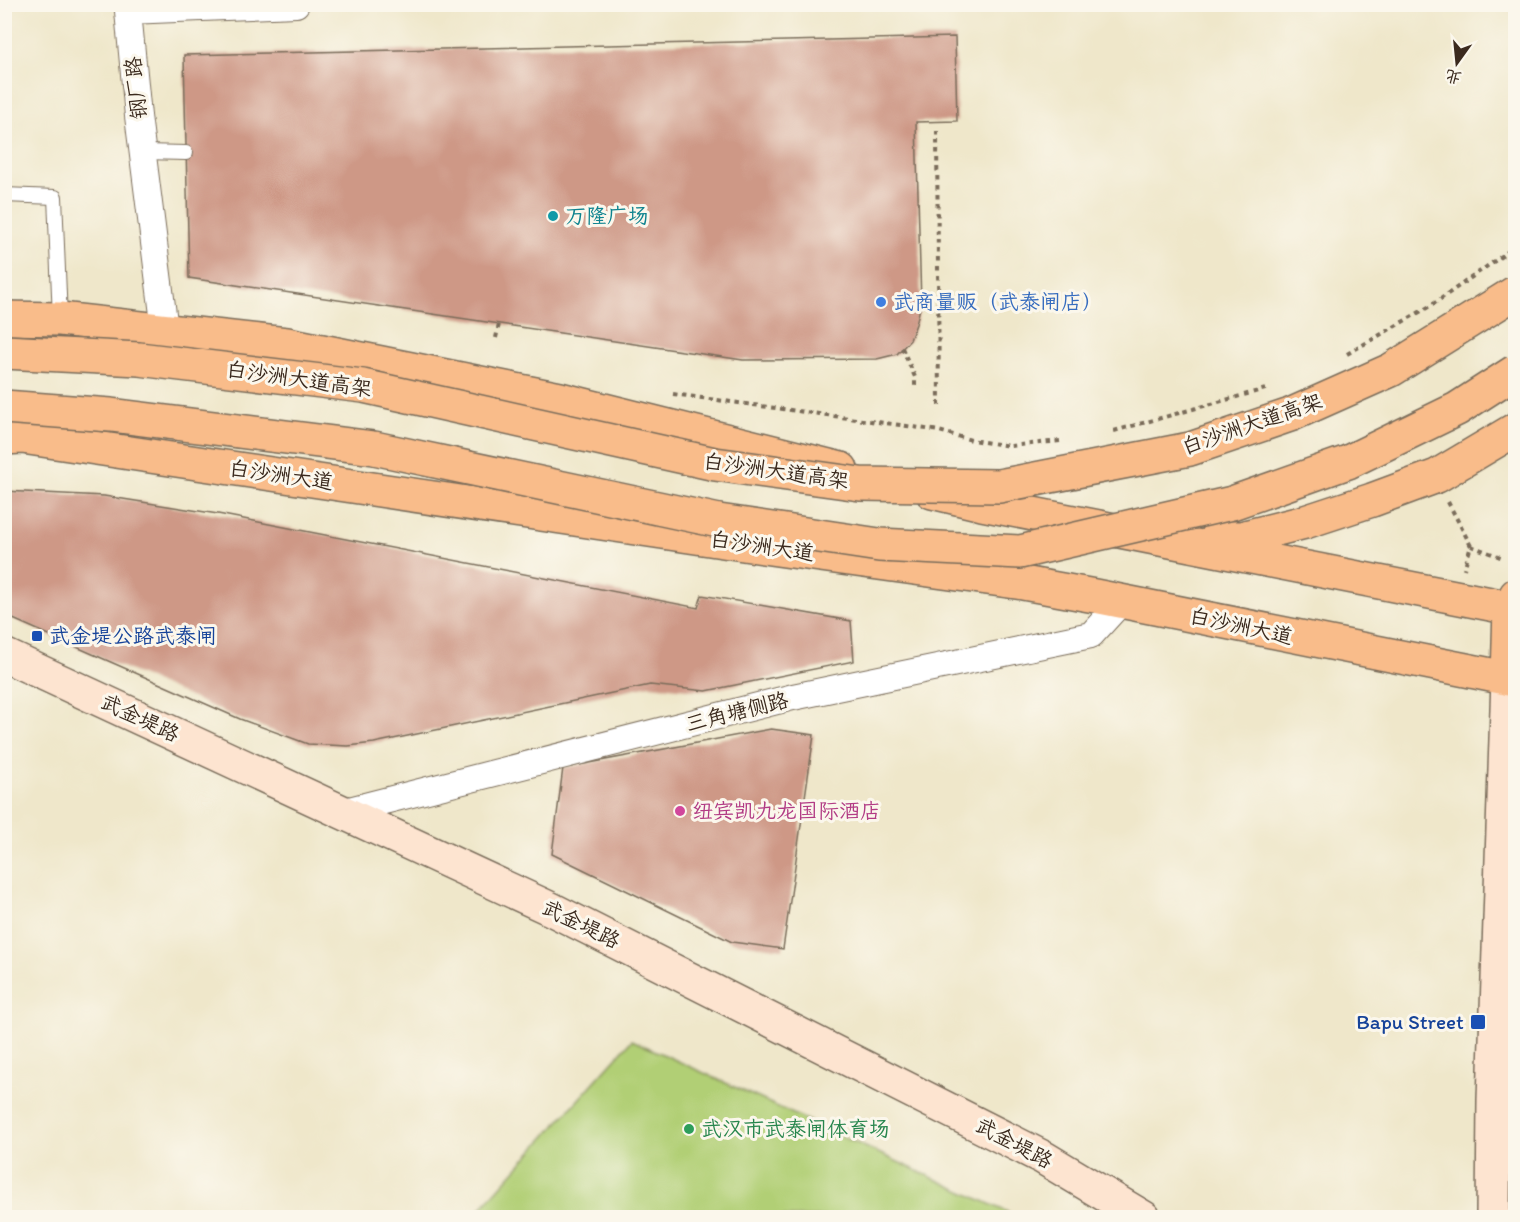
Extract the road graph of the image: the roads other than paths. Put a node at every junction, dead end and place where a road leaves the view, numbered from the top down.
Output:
1 (296, 4) edge
2 (128, 8) edge
3 (143, 152) junction
4 (186, 153) dead end
5 (4, 195) edge
6 (1515, 292) edge
7 (4, 318) edge
8 (60, 319) junction
9 (165, 330) junction
10 (4, 352) edge
11 (1515, 371) edge
12 (4, 407) edge
13 (1515, 429) edge
14 (4, 438) edge
15 (1161, 538) junction
16 (1122, 601) junction
17 (1514, 604) edge
18 (4, 655) edge
19 (1512, 679) edge
20 (341, 812) junction
21 (1144, 1218) edge
22 (1493, 1218) edge

1 - 2 street, 钢厂路
2 - 3 street, 钢厂路
3 - 4 lane
3 - 9 street, 钢厂路
5 - 8 lane
6 - 10 main road, 白沙洲大道高架, bridge
7 - 8 main road
8 - 9 main road
9 - 15 main road
11 - 12 main road, bridge
13 - 15 main road
14 - 16 main road, 白沙洲大道
15 - 17 main road
16 - 19 main road, 白沙洲大道
16 - 20 street, 三角塘侧路
17 - 19 main road
18 - 20 street, 武金堤路
19 - 22 street
20 - 21 street, 武金堤路

